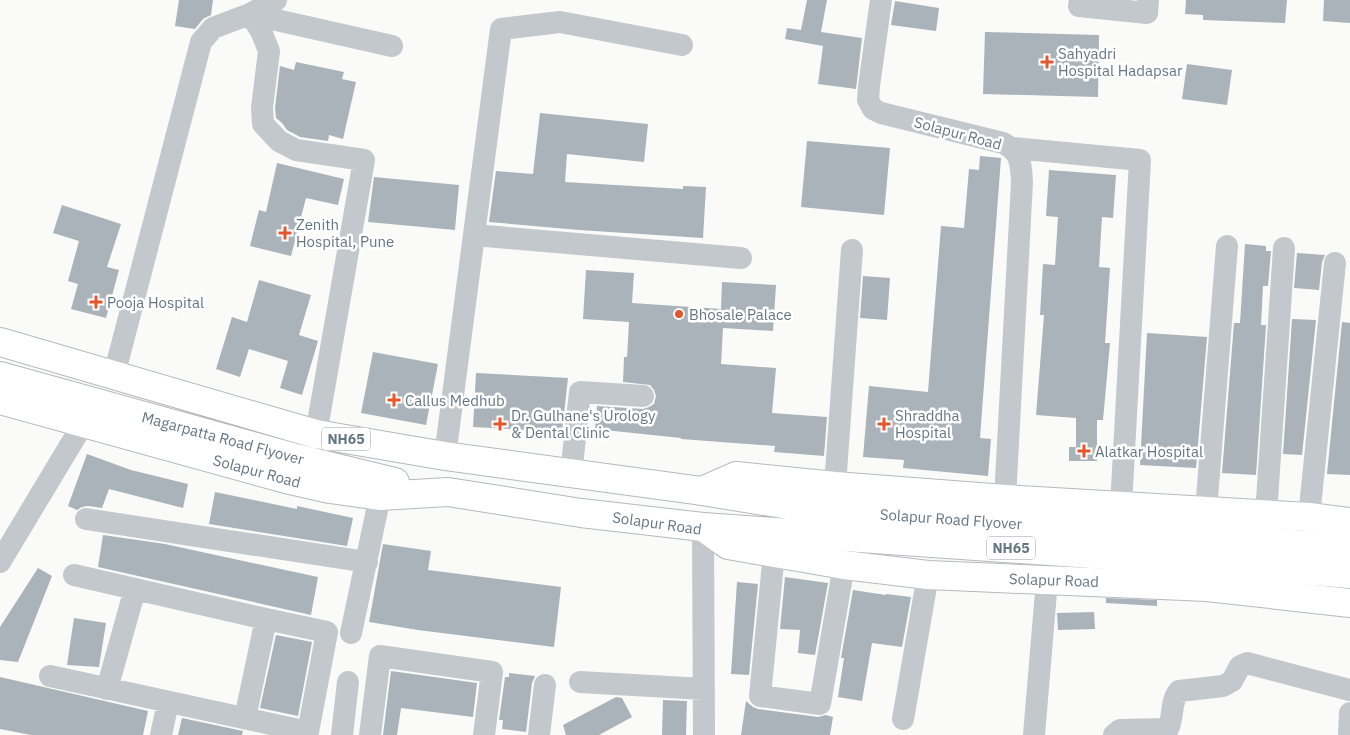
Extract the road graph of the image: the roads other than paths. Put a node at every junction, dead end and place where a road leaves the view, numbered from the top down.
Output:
1 (276, 0) edge
2 (881, 0) edge
3 (1080, 0) edge
4 (1148, 0) edge
5 (250, 14) junction
6 (682, 45) dead end
7 (392, 46) dead end
8 (1013, 148) junction
9 (474, 235) junction
10 (1227, 246) dead end
11 (1284, 248) dead end
12 (852, 250) dead end
13 (741, 258) dead end
14 (1334, 263) dead end
15 (0, 342) edge
16 (114, 375) junction
17 (0, 376) edge
18 (643, 396) dead end
19 (0, 400) edge
20 (83, 424) junction
21 (316, 434) junction
22 (446, 456) junction
23 (571, 474) junction
24 (835, 486) junction
25 (702, 491) junction
26 (448, 492) junction
27 (380, 496) junction
28 (1005, 499) junction
29 (1121, 506) junction
30 (1266, 515) junction
31 (1308, 517) junction
32 (86, 519) dead end
33 (1350, 522) edge
34 (703, 527) junction
35 (1206, 537) junction
36 (1350, 548) edge
37 (774, 553) junction
38 (0, 562) edge
39 (367, 562) junction
40 (844, 565) junction
41 (1350, 574) edge
42 (74, 575) dead end
43 (928, 575) junction
44 (1047, 580) junction
45 (135, 589) junction
46 (1350, 603) edge
47 (266, 619) junction
48 (351, 633) dead end
49 (504, 675) dead end
50 (50, 676) dead end
51 (348, 682) dead end
52 (580, 682) dead end
53 (544, 684) dead end
54 (107, 689) junction
55 (704, 689) junction
56 (1350, 690) edge
57 (168, 702) junction
58 (1350, 713) edge
59 (245, 718) junction
60 (903, 719) dead end
61 (161, 735) edge
62 (342, 735) edge
63 (370, 735) edge
64 (484, 735) edge
65 (495, 735) edge
66 (539, 735) edge
67 (704, 735) edge
68 (1034, 735) edge
69 (1114, 735) edge
70 (1349, 735) edge

1 - 5 street
2 - 8 street, Solapur Road
3 - 4 street
5 - 7 street
5 - 16 street
5 - 21 street
6 - 9 street
8 - 28 street, Solapur Road
8 - 29 street
9 - 13 street
9 - 22 street
10 - 35 street
11 - 30 street
12 - 24 street
14 - 31 street
15 - 16 main road, NH65
16 - 21 main road, NH65
17 - 26 main road, Magarpatta Road Flyover
18 - 23 street
19 - 20 main road, Solapur Road / NH65
20 - 27 main road, Solapur Road / NH65
20 - 38 street
21 - 22 main road, NH65
22 - 23 main road, NH65
23 - 25 main road, NH65
24 - 25 main road
24 - 28 main road
25 - 35 main road, Solapur Road Flyover / NH65
26 - 27 main road, Solapur Road / NH65
26 - 34 main road, Solapur Road / NH65
27 - 39 street
28 - 29 main road
29 - 35 main road
30 - 31 main road
30 - 35 main road
31 - 33 main road
32 - 39 street
34 - 35 main road, Solapur Road Flyover / NH65
34 - 37 main road, Solapur Road
34 - 55 street
35 - 36 main road, Solapur Road Flyover / NH65
35 - 41 main road, Solapur Road Flyover / NH65
37 - 40 main road, Solapur Road
37 - 40 street
39 - 48 street
40 - 43 main road, Solapur Road
42 - 45 street
43 - 44 main road, Solapur Road
43 - 60 street
44 - 46 main road, Solapur Road
44 - 68 street
45 - 47 street
45 - 54 street
47 - 59 street
47 - 59 street
49 - 65 street
50 - 54 street
51 - 62 street
52 - 55 street
53 - 66 street
54 - 57 street
55 - 67 street
56 - 69 street
57 - 59 street
57 - 61 street
58 - 70 street
63 - 64 street

